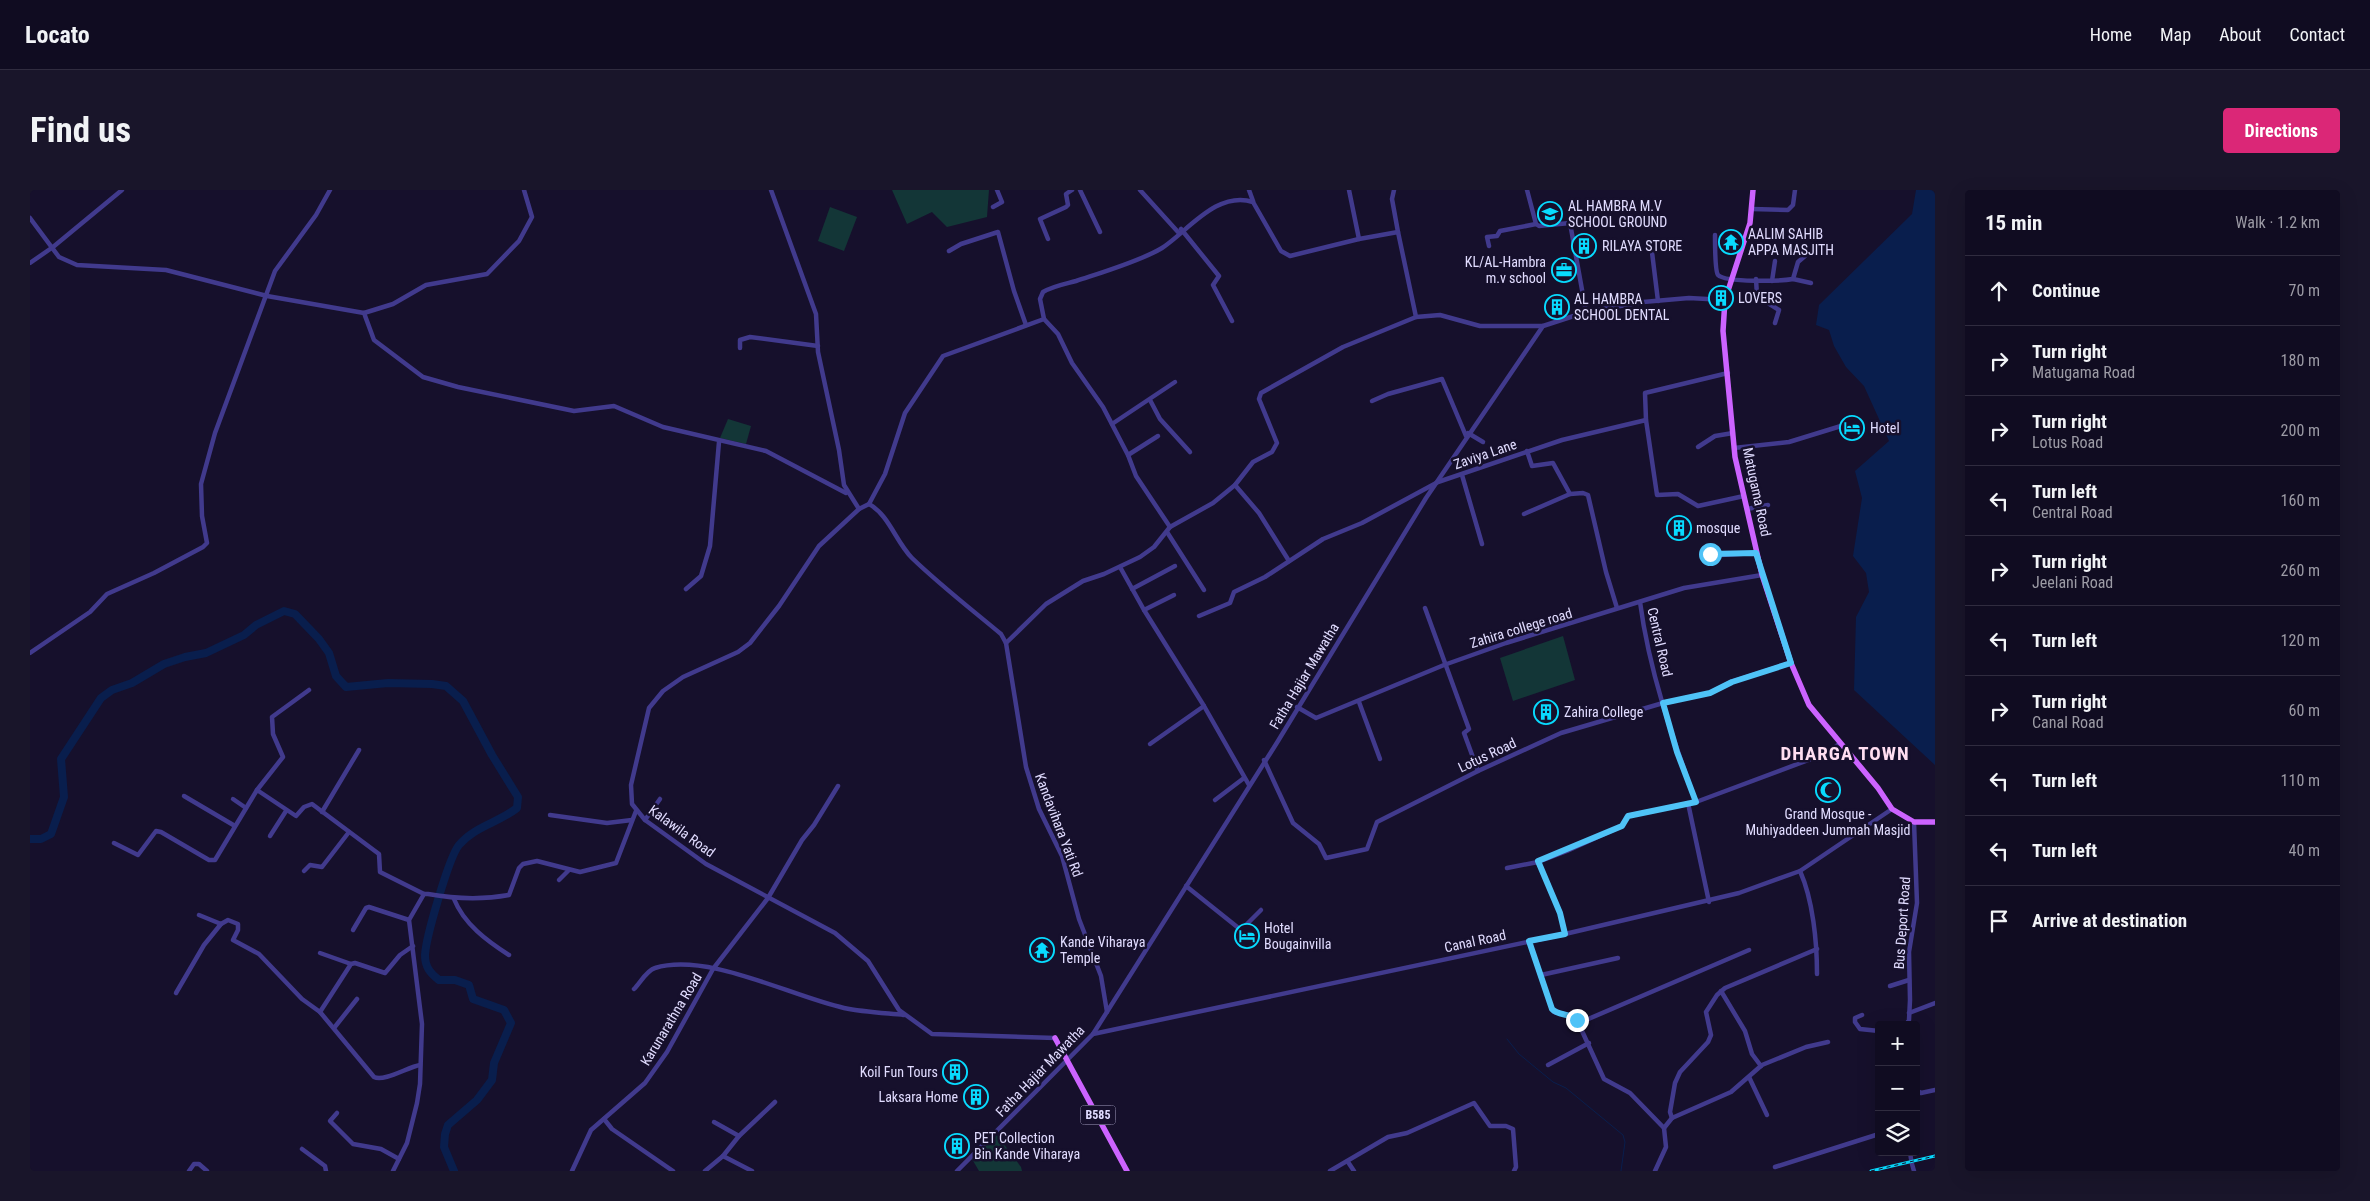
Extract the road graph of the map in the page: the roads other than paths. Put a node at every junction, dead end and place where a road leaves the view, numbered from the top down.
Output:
1 (122, 190) edge
2 (330, 190) edge
3 (524, 190) edge
4 (771, 190) edge
5 (997, 190) edge
6 (1072, 190) edge
7 (1080, 190) edge
8 (1140, 190) edge
9 (1249, 190) edge
10 (1349, 190) edge
11 (1394, 190) edge
12 (1527, 190) edge
13 (1753, 190) edge
14 (1794, 190) edge
15 (1254, 202) junction
16 (993, 207) dead end
17 (1752, 210) junction
18 (30, 218) edge
19 (1536, 224) junction
20 (1180, 230) junction
21 (1100, 232) dead end
22 (1398, 232) junction
23 (1715, 235) dead end
24 (1048, 239) dead end
25 (1359, 239) junction
26 (1651, 244) dead end
27 (1489, 246) dead end
28 (53, 248) junction
29 (949, 251) dead end
30 (1805, 256) dead end
31 (1775, 261) dead end
32 (30, 264) edge
33 (1733, 279) junction
34 (1756, 279) junction
35 (1793, 279) junction
36 (1772, 281) junction
37 (1811, 283) dead end
38 (267, 296) junction
39 (1726, 300) junction
40 (1658, 301) junction
41 (1586, 312) junction
42 (364, 313) junction
43 (1416, 317) junction
44 (1044, 319) junction
45 (1232, 321) dead end
46 (1775, 324) dead end
47 (1026, 325) junction
48 (1543, 326) junction
49 (818, 346) junction
50 (740, 348) dead end
51 (1728, 373) junction
52 (1175, 382) dead end
53 (1150, 400) junction
54 (1372, 401) dead end
55 (1646, 420) junction
56 (1112, 424) junction
57 (1841, 426) dead end
58 (1733, 434) junction
59 (1467, 435) junction
60 (1158, 436) dead end
61 (719, 442) junction
62 (1483, 442) dead end
63 (1698, 448) dead end
64 (1734, 448) junction
65 (1527, 451) junction
66 (1190, 452) dead end
67 (1128, 455) junction
68 (1462, 475) junction
69 (1438, 482) junction
70 (1235, 484) junction
71 (1570, 494) junction
72 (1744, 496) junction
73 (849, 497) junction
74 (869, 504) junction
75 (1768, 505) dead end
76 (859, 509) junction
77 (1747, 509) junction
78 (1524, 514) dead end
79 (1168, 529) junction
80 (1482, 544) dead end
81 (1756, 553) junction
82 (1703, 556) dead end
83 (1289, 561) junction
84 (1175, 566) dead end
85 (1120, 567) junction
86 (1762, 575) junction
87 (686, 589) dead end
88 (1132, 589) junction
89 (1204, 590) dead end
90 (1174, 595) dead end
91 (1640, 602) junction
92 (1425, 608) dead end
93 (1617, 608) junction
94 (1144, 610) junction
95 (1199, 616) dead end
96 (1006, 643) junction
97 (30, 653) edge
98 (1791, 663) junction
99 (1444, 665) junction
100 (309, 690) dead end
101 (1359, 702) junction
102 (1663, 703) junction
103 (1204, 706) junction
104 (1297, 707) junction
105 (1150, 744) dead end
106 (1839, 744) junction
107 (360, 750) dead end
108 (1380, 759) dead end
109 (1264, 760) junction
110 (1478, 771) junction
111 (1244, 778) junction
112 (1249, 785) junction
113 (838, 786) dead end
114 (257, 790) junction
115 (184, 796) dead end
116 (233, 799) dead end
117 (660, 799) dead end
118 (1215, 800) dead end
119 (1696, 802) junction
120 (1688, 803) junction
121 (246, 808) junction
122 (1892, 808) junction
123 (286, 810) junction
124 (636, 811) junction
125 (322, 812) junction
126 (550, 815) dead end
127 (632, 820) junction
128 (645, 820) junction
129 (1914, 822) junction
130 (1935, 822) edge
131 (235, 826) junction
132 (349, 832) junction
133 (270, 836) dead end
134 (114, 843) dead end
135 (1538, 861) junction
136 (1507, 868) dead end
137 (568, 870) junction
138 (304, 871) dead end
139 (1800, 871) junction
140 (559, 880) dead end
141 (1186, 886) junction
142 (426, 894) junction
143 (768, 898) junction
144 (453, 899) junction
145 (1708, 902) junction
146 (1261, 910) dead end
147 (200, 915) dead end
148 (409, 920) junction
149 (221, 924) junction
150 (353, 930) dead end
151 (1565, 934) junction
152 (1529, 941) junction
153 (412, 946) junction
154 (1817, 948) junction
155 (1749, 950) dead end
156 (320, 953) dead end
157 (508, 955) dead end
158 (1618, 958) dead end
159 (351, 964) junction
160 (713, 969) junction
161 (1542, 974) junction
162 (1817, 974) dead end
163 (1909, 980) junction
164 (1890, 986) dead end
165 (634, 989) dead end
166 (1721, 990) junction
167 (176, 993) dead end
168 (357, 999) dead end
169 (1935, 1003) edge
170 (320, 1012) junction
171 (1107, 1012) junction
172 (1909, 1013) junction
173 (906, 1015) junction
174 (1862, 1015) dead end
175 (1908, 1021) edge
176 (1579, 1023) junction
177 (334, 1028) junction
178 (1875, 1031) edge
179 (1093, 1034) junction
180 (1056, 1038) joint
181 (1828, 1042) dead end
182 (1589, 1043) junction
183 (1068, 1060) junction
184 (420, 1065) junction
185 (1548, 1065) dead end
186 (1761, 1066) junction
187 (1749, 1077) junction
188 (1935, 1090) edge
189 (1920, 1092) edge
190 (775, 1102) dead end
191 (337, 1113) dead end
192 (1767, 1115) dead end
193 (1672, 1118) junction
194 (604, 1119) junction
195 (714, 1122) dead end
196 (1664, 1128) junction
197 (1875, 1135) edge
198 (739, 1136) junction
199 (302, 1149) dead end
200 (723, 1156) junction
201 (399, 1159) junction
202 (1348, 1162) junction
203 (1912, 1164) dead end
204 (1775, 1167) dead end
205 (188, 1171) edge
206 (207, 1171) edge
207 (326, 1171) edge
208 (393, 1171) edge
209 (572, 1171) edge
210 (673, 1171) edge
211 (705, 1171) edge
212 (752, 1171) edge
213 (957, 1171) edge
214 (1128, 1171) edge
215 (1330, 1171) edge
216 (1354, 1171) edge
217 (1514, 1171) edge
218 (1655, 1171) edge
219 (1914, 1171) edge

1 - 28 street
2 - 38 street
3 - 42 street
4 - 49 street
5 - 16 street
6 - 24 street
7 - 21 street
8 - 20 street
9 - 15 street
10 - 25 street
11 - 22 street
12 - 19 street
13 - 17 main road, Matugama Road
14 - 17 street
15 - 20 street
15 - 25 street
17 - 33 main road, Matugama Road
18 - 28 street
19 - 27 street
19 - 41 street
20 - 44 street
20 - 45 street
22 - 25 street
22 - 43 street
23 - 33 street
26 - 40 street
28 - 32 street
28 - 38 street
29 - 47 street
30 - 35 street
31 - 36 street
33 - 34 street
33 - 39 main road, Matugama Road
34 - 36 street
34 - 46 street
35 - 36 street
35 - 37 street
38 - 42 street
38 - 97 street
39 - 40 street
39 - 51 main road, Matugama Road
40 - 41 street
41 - 48 street
42 - 61 street
43 - 48 street
43 - 70 street
44 - 47 street
44 - 56 street
47 - 74 street
48 - 59 street, Fatha Hajiar Mawatha
49 - 50 street
49 - 73 street
51 - 55 street
51 - 58 main road, Matugama Road
52 - 53 street
53 - 56 street
53 - 66 street
54 - 59 street
55 - 65 street, Zaviya Lane
55 - 72 street
56 - 67 street
57 - 64 street
58 - 63 street
58 - 64 main road, Matugama Road
59 - 62 street
59 - 69 street, Fatha Hajiar Mawatha
60 - 67 street
61 - 73 street
61 - 87 street
64 - 72 main road, Matugama Road
65 - 68 street, Zaviya Lane
65 - 71 street
67 - 79 street
68 - 69 street, Zaviya Lane
68 - 80 street
69 - 83 street, Zaviya Lane
69 - 104 street, Fatha Hajiar Mawatha
70 - 79 street
70 - 83 street
71 - 78 street
71 - 93 street
72 - 77 main road, Matugama Road
73 - 76 street
74 - 76 street, Kalawila Road
74 - 96 street
75 - 77 street
76 - 124 street, Kalawila Road
77 - 81 main road, Matugama Road
79 - 85 street
79 - 89 street
81 - 82 street
81 - 86 main road, Matugama Road
83 - 95 street, Zaviya Lane
84 - 88 street
85 - 88 street
85 - 96 street
86 - 91 street, Zahira college road
86 - 98 main road, Matugama Road
88 - 94 street
90 - 94 street
91 - 93 street, Zahira college road
91 - 102 street, Central Road
92 - 99 street
93 - 99 street, Zahira college road
94 - 103 street
96 - 171 street, Kandavihara Yati Rd
98 - 102 street, Lotus Road
98 - 106 main road, Matugama Road
99 - 101 street, Zahira college road
99 - 110 street
100 - 114 street
101 - 104 street, Zahira college road
101 - 108 street
102 - 110 street, Lotus Road
102 - 119 street, Central Road
103 - 105 street
103 - 111 street
104 - 109 street, Fatha Hajiar Mawatha
106 - 119 street
106 - 122 main road, Matugama Road
107 - 125 street
109 - 110 street, Lotus Road
109 - 112 street, Fatha Hajiar Mawatha
111 - 112 street
111 - 118 street
112 - 141 street, Fatha Hajiar Mawatha
113 - 143 street, Karunarathna Road
114 - 121 street
114 - 123 street
115 - 131 street
116 - 121 street
117 - 128 street
119 - 120 street
120 - 135 street
120 - 145 street
121 - 131 street
122 - 129 main road, Matugama Road
122 - 139 street, Canal Road
123 - 125 street
123 - 133 street
124 - 127 street
124 - 128 street, Kalawila Road
125 - 132 street
126 - 127 street
127 - 137 street
128 - 143 street, Kalawila Road
129 - 130 main road
129 - 163 street, Bus Deport Road
131 - 134 street
132 - 138 street
132 - 142 street
135 - 136 street
135 - 151 street
137 - 140 street
137 - 144 street
139 - 145 street, Canal Road
139 - 154 street
141 - 146 street
141 - 171 street, Fatha Hajiar Mawatha
142 - 144 street
142 - 148 street
143 - 160 street, Karunarathna Road
143 - 173 street, Kalawila Road
144 - 157 street
145 - 151 street, Canal Road
147 - 149 street
148 - 150 street
148 - 153 street
149 - 167 street
149 - 170 street
151 - 152 street, Canal Road
152 - 161 street
152 - 179 street, Canal Road
153 - 159 street
153 - 184 street
154 - 162 street
154 - 166 street
155 - 176 street
156 - 159 street
158 - 161 street
159 - 170 street
160 - 165 street
160 - 173 street
160 - 194 street, Karunarathna Road
161 - 176 street
163 - 164 street
163 - 172 street, Bus Deport Road
166 - 186 street
166 - 193 street
168 - 177 street
169 - 172 street
170 - 177 street
171 - 179 street, Fatha Hajiar Mawatha
172 - 175 street, Bus Deport Road
173 - 180 street, Kalawila Road
174 - 178 street
176 - 182 street
177 - 184 street
179 - 183 street, Fatha Hajiar Mawatha
180 - 183 main road, B585
181 - 186 street
182 - 185 street
182 - 196 street
183 - 213 street, Fatha Hajiar Mawatha
183 - 214 main road, B585
184 - 201 street
186 - 187 street
187 - 192 street
187 - 193 street
188 - 189 street
190 - 198 street
191 - 201 street
193 - 196 street
194 - 209 street, Karunarathna Road
194 - 210 street
195 - 198 street
196 - 218 street
197 - 204 street
198 - 200 street
199 - 207 street
200 - 211 street
200 - 212 street
201 - 208 street
202 - 215 street
202 - 216 street
202 - 217 street
203 - 219 street
205 - 206 street

